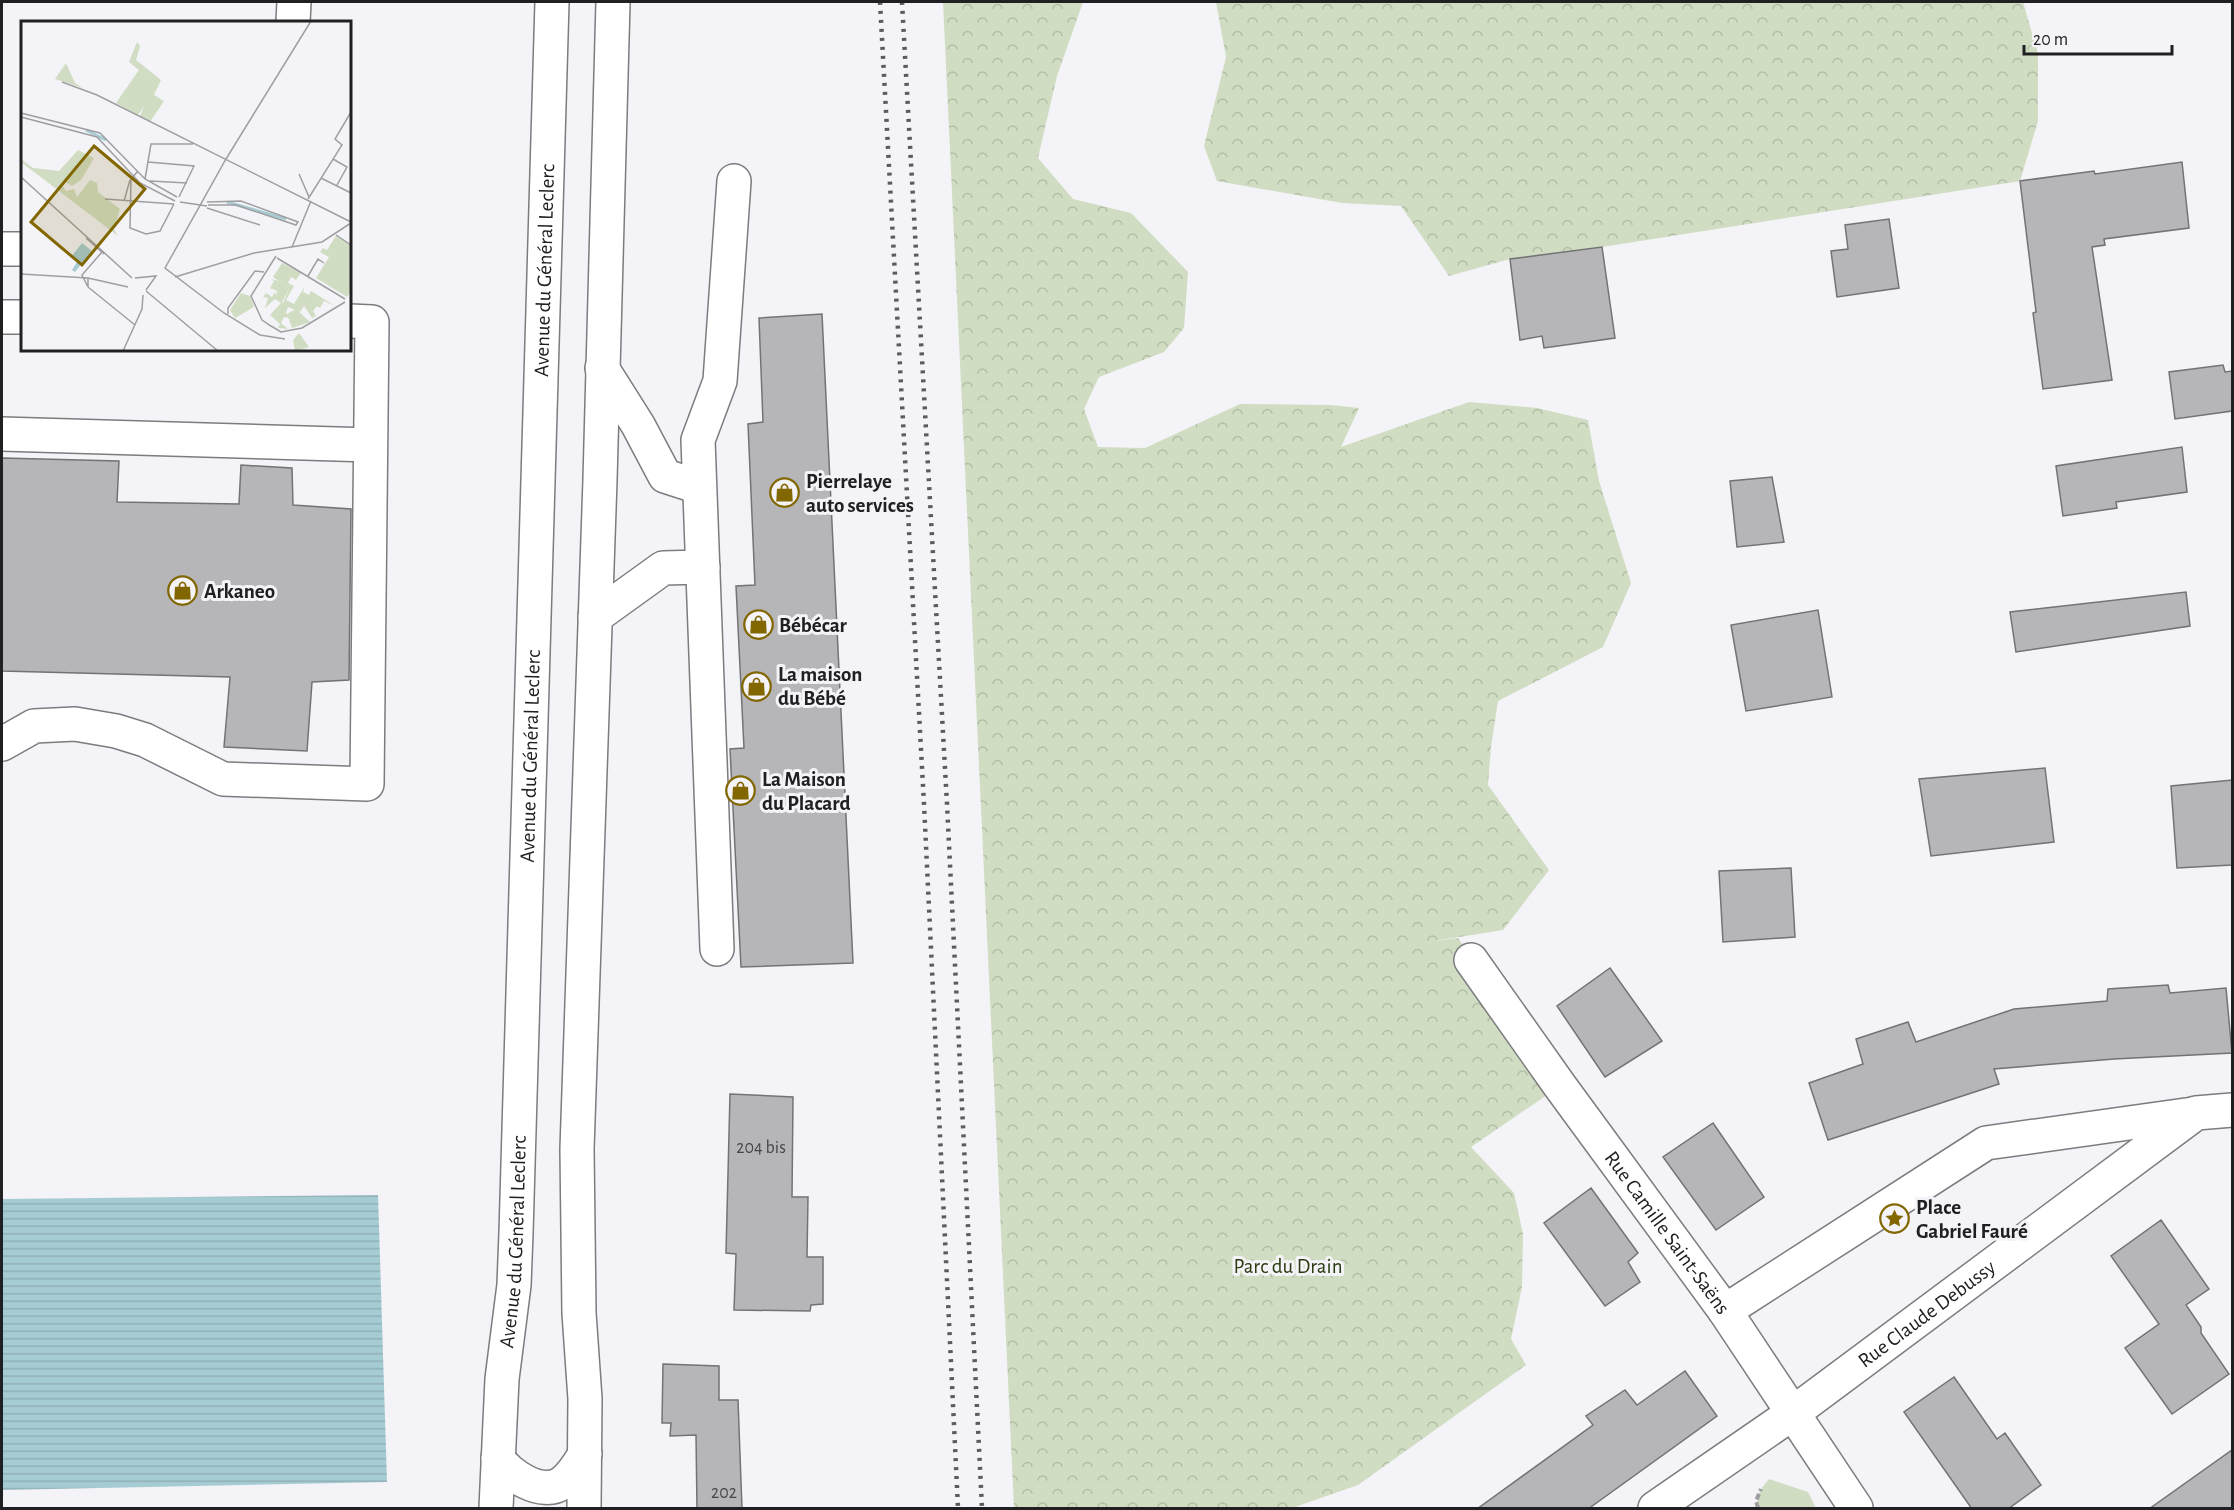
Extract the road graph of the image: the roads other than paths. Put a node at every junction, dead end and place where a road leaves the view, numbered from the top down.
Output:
1 (294, 2) edge
2 (552, 2) edge
3 (613, 2) edge
4 (293, 21) edge
5 (734, 181) dead end
6 (2, 249) edge
7 (21, 249) edge
8 (2, 316) edge
9 (21, 317) edge
10 (351, 321) edge
11 (602, 369) junction
12 (2, 434) edge
13 (370, 445) junction
14 (699, 487) junction
15 (703, 567) junction
16 (595, 617) junction
17 (2, 744) edge
18 (717, 950) dead end
19 (1471, 960) dead end
20 (2232, 1110) edge
21 (2196, 1113) junction
22 (1725, 1311) junction
23 (1793, 1413) junction
24 (585, 1454) junction
25 (498, 1458) junction
26 (543, 1486) junction
27 (496, 1506) edge
28 (577, 1509) edge
29 (584, 1509) edge
30 (1655, 1509) edge
31 (1856, 1509) edge

1 - 4 main road
2 - 25 main road, Avenue du Général Leclerc
3 - 11 main road
5 - 14 main road
6 - 7 main road
8 - 9 main road
10 - 13 main road
11 - 14 main road
11 - 16 main road
12 - 13 main road
13 - 17 main road
14 - 15 main road
15 - 16 main road
15 - 18 main road
16 - 24 main road
19 - 22 main road, Rue Camille Saint-Saëns
20 - 21 main road
21 - 22 main road
21 - 23 main road, Rue Claude Debussy
22 - 23 main road, Rue Camille Saint-Saëns
23 - 30 main road, Rue Claude Debussy
23 - 31 main road, Rue Camille Saint-Saëns
24 - 26 main road
24 - 29 main road
25 - 26 main road
25 - 27 main road, Avenue du Général Leclerc
26 - 27 main road
26 - 28 main road

